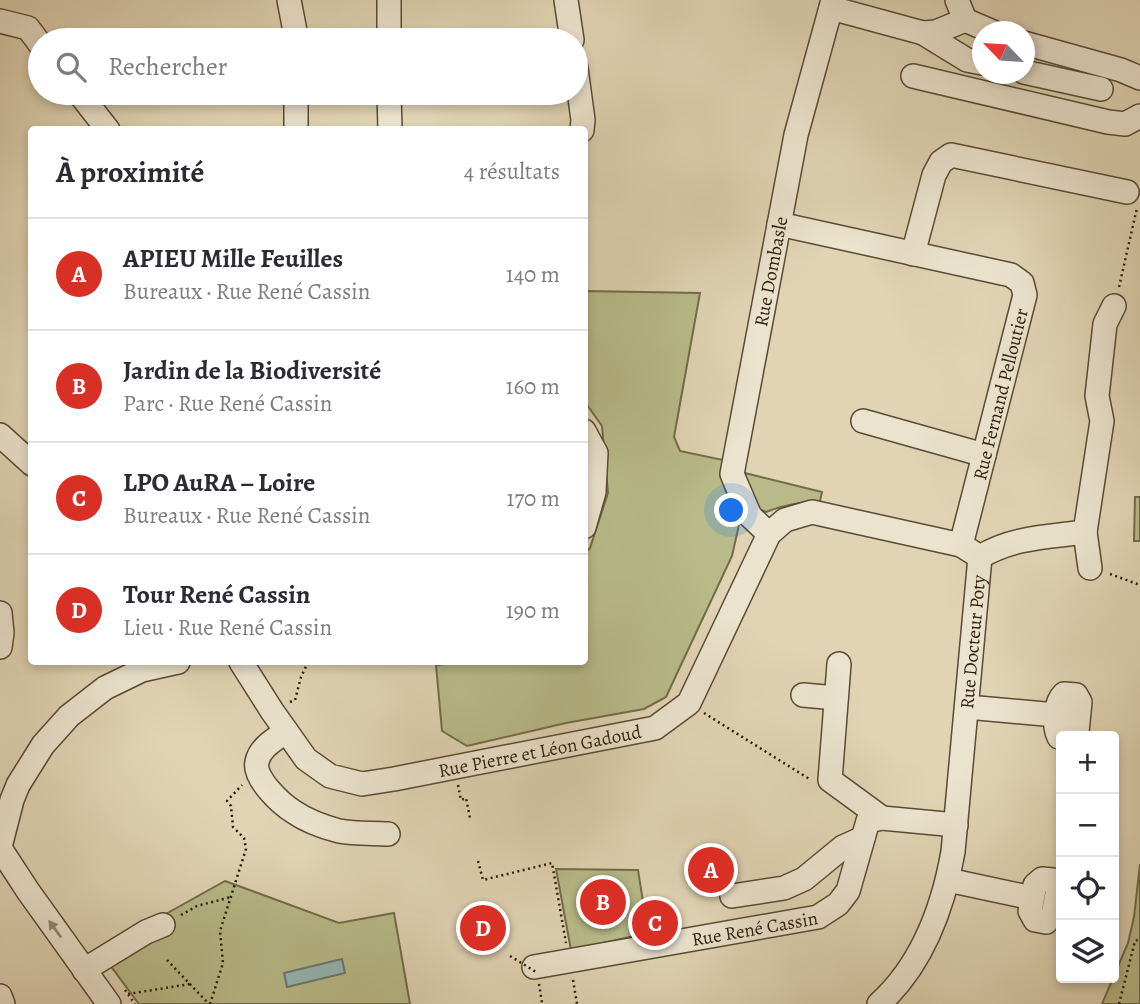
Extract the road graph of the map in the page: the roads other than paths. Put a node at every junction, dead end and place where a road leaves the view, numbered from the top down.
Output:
1 (289, 0) edge
2 (389, 0) edge
3 (566, 0) edge
4 (832, 4) edge
5 (961, 10) edge
6 (0, 21) edge
7 (977, 21) edge
8 (28, 28) edge
9 (294, 28) edge
10 (389, 28) edge
11 (570, 28) edge
12 (923, 33) junction
13 (1035, 46) edge
14 (972, 61) edge
15 (1035, 74) edge
16 (913, 76) dead end
17 (1140, 78) edge
18 (1101, 89) dead end
19 (88, 105) edge
20 (296, 105) edge
21 (390, 105) edge
22 (581, 105) edge
23 (1140, 116) edge
24 (105, 126) edge
25 (296, 126) edge
26 (390, 126) edge
27 (582, 126) edge
28 (1133, 197) edge
29 (779, 225) junction
30 (913, 254) junction
31 (1114, 306) road end
32 (863, 421) dead end
33 (0, 435) edge
34 (588, 438) edge
35 (984, 455) junction
36 (28, 460) edge
37 (588, 513) edge
38 (1085, 533) junction
39 (769, 534) junction
40 (970, 551) junction
41 (1090, 568) road end
42 (0, 613) edge
43 (0, 647) edge
44 (839, 664) dead end
45 (164, 665) edge
46 (243, 665) edge
47 (803, 695) dead end
48 (836, 698) junction
49 (967, 707) junction
50 (1059, 726) edge
51 (286, 731) junction
52 (1077, 731) edge
53 (883, 818) junction
54 (956, 825) junction
55 (388, 834) dead end
56 (863, 838) junction
57 (0, 848) edge
58 (948, 880) junction
59 (732, 896) dead end
60 (1032, 898) dead end
61 (163, 925) road end
62 (535, 969) road end
63 (84, 970) junction
64 (0, 996) edge
65 (118, 999) edge
66 (3, 1004) edge
67 (880, 1004) edge

1 - 9 street
2 - 10 street
3 - 11 street
4 - 12 street
4 - 29 street, Rue Dombasle
5 - 7 street
5 - 12 street
6 - 8 street
12 - 14 street
13 - 17 street
15 - 18 street
16 - 23 street
19 - 24 street
20 - 25 street
21 - 26 street
22 - 27 street
28 - 30 street
29 - 30 street, Rue Fernand Pelloutier
29 - 39 street, Rue Dombasle
30 - 35 street, Rue Fernand Pelloutier
31 - 38 street
32 - 35 street
33 - 36 street
34 - 37 street
35 - 40 street, Rue Fernand Pelloutier
38 - 40 street, Rue Docteur Poty
38 - 41 street
39 - 40 street
39 - 51 street, Rue Pierre et Léon Gadoud
40 - 49 street, Rue Docteur Poty
42 - 43 street
44 - 48 street
45 - 57 street
46 - 51 street, Rue Pierre et Léon Gadoud
47 - 48 street
48 - 53 street
49 - 50 street
49 - 54 street, Rue Docteur Poty
50 - 52 street
51 - 55 street
53 - 54 street
53 - 56 street, Rue René Cassin
54 - 58 street, Rue Docteur Poty
56 - 59 street
56 - 62 street, Rue René Cassin
63 -> 57 street
58 - 60 street
58 - 67 street, Rue Docteur Poty
61 - 63 street
63 - 65 street
64 - 66 street

